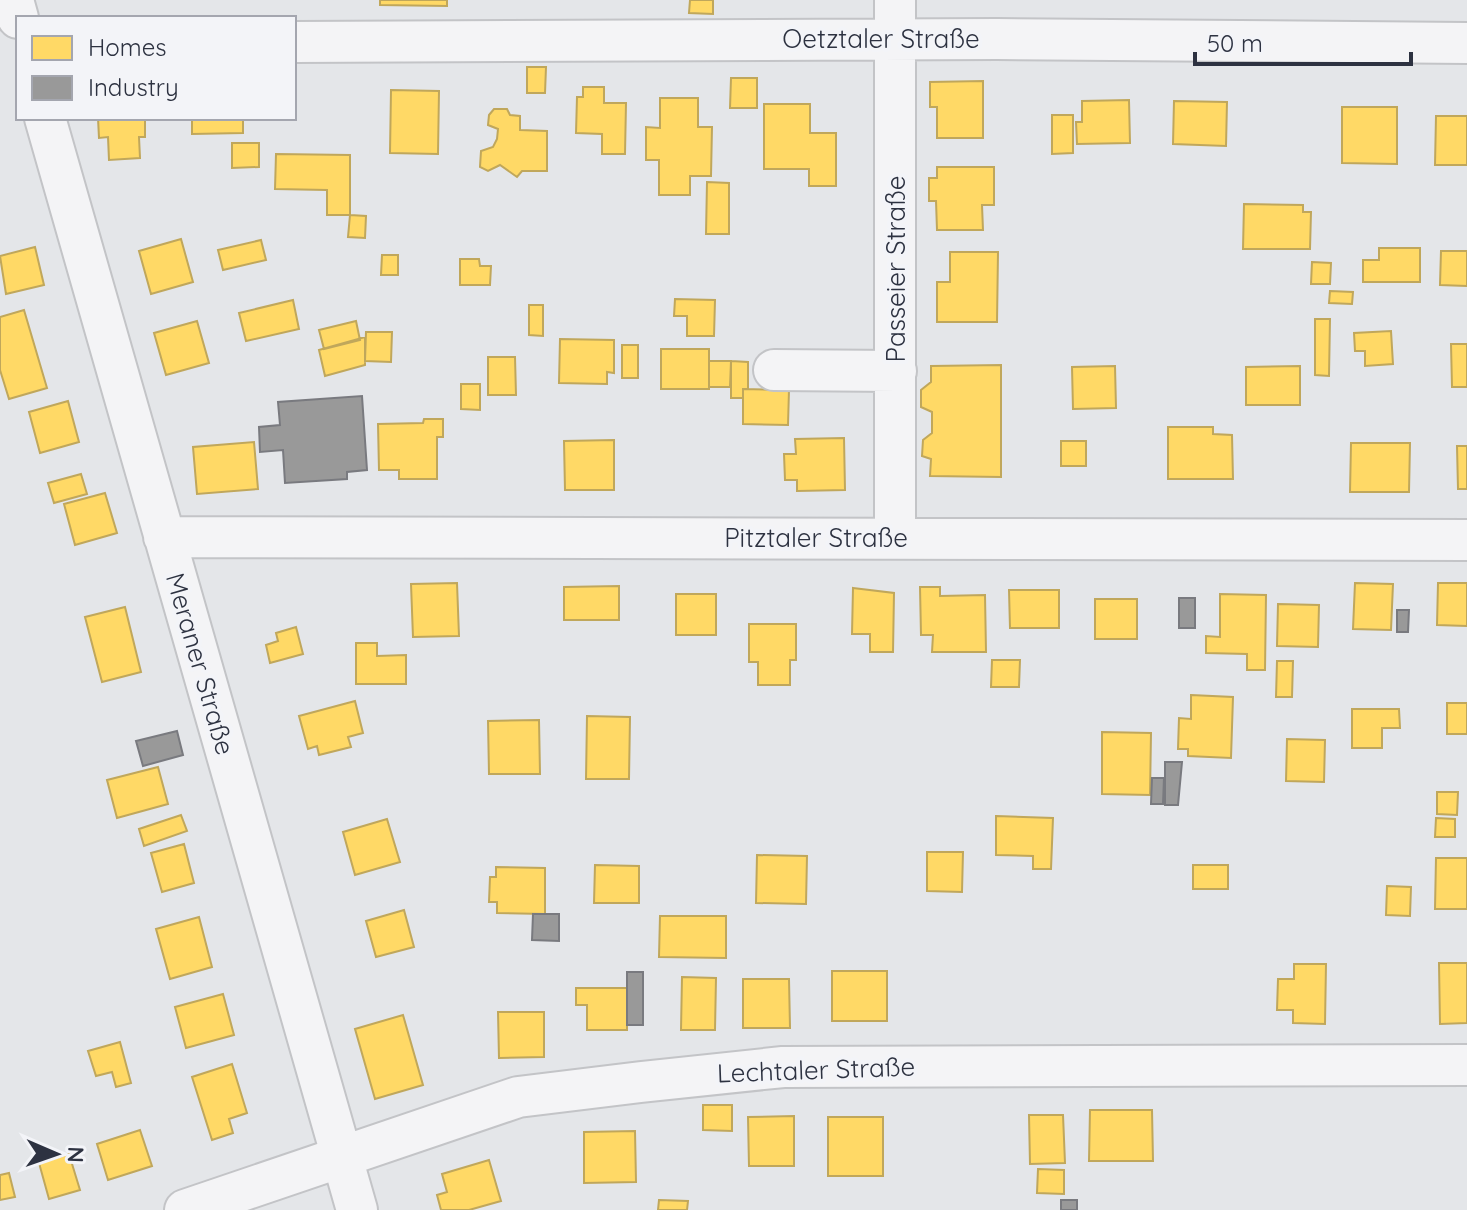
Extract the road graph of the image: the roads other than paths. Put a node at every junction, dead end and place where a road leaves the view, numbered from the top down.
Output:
1 (895, 0) edge
2 (895, 40) junction
3 (296, 42) edge
4 (1467, 43) edge
5 (46, 120) edge
6 (774, 370) dead end
7 (896, 371) junction
8 (164, 537) junction
9 (895, 539) junction
10 (1467, 540) edge
11 (1467, 1065) edge
12 (342, 1157) junction
13 (185, 1210) edge
14 (357, 1210) edge

1 - 2 street, Passeier Straße
2 - 3 street, Oetztaler Straße
2 - 4 street, Oetztaler Straße
2 - 7 street, Passeier Straße
5 - 8 street, Meraner Straße
6 - 7 street
7 - 9 street, Passeier Straße
8 - 9 street, Pitztaler Straße
8 - 12 street, Meraner Straße
9 - 10 street, Pitztaler Straße
11 - 12 street, Lechtaler Straße
12 - 13 street, Lechtaler Straße
12 - 14 street, Meraner Straße

